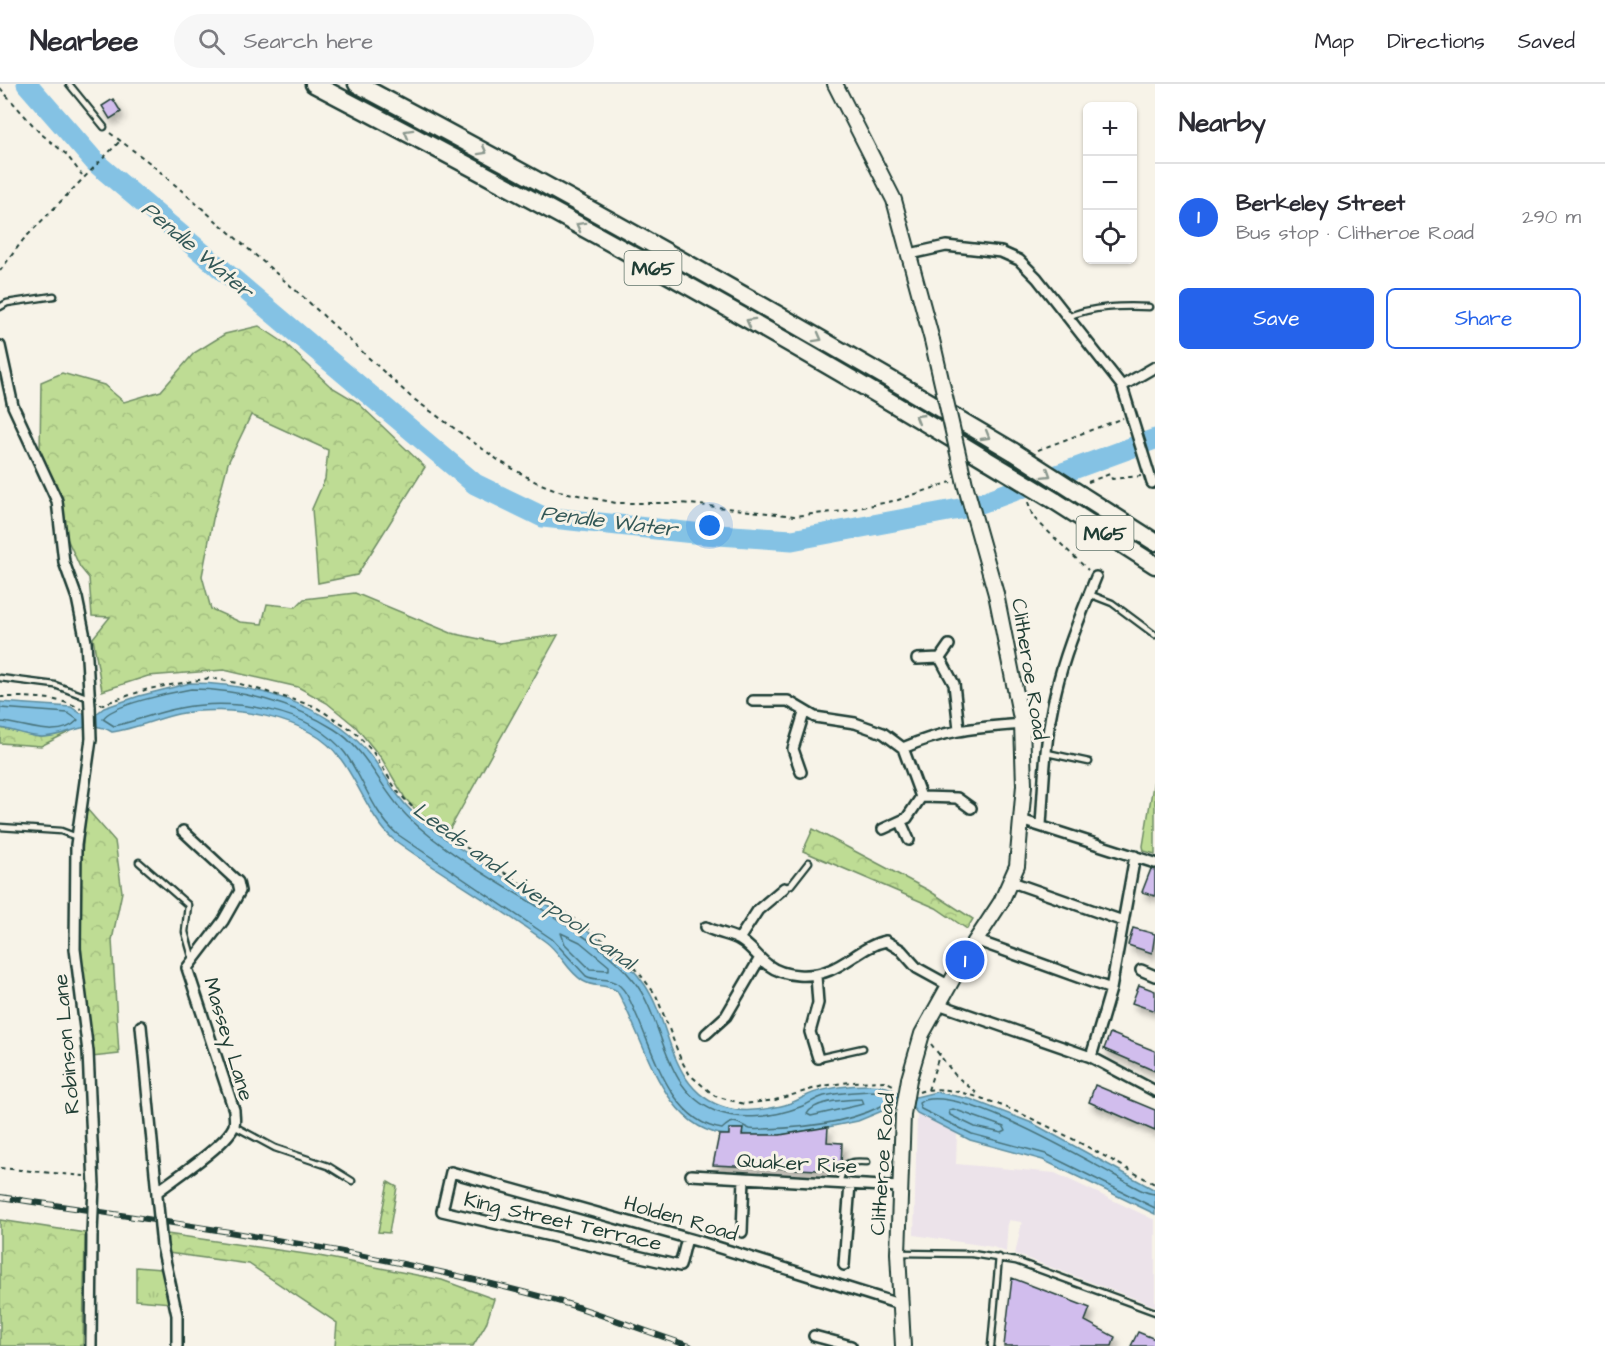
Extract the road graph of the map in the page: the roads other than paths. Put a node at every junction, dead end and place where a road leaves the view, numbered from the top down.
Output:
1 (69, 84) edge
2 (315, 84) edge
3 (357, 84) edge
4 (835, 84) edge
5 (104, 127) road end
6 (910, 255) junction
7 (54, 296) dead end
8 (0, 306) edge
9 (1149, 307) dead end
10 (1068, 317) junction
11 (0, 346) edge
12 (1155, 368) edge
13 (1122, 386) junction
14 (1152, 483) dead end
15 (1155, 542) edge
16 (1155, 566) edge
17 (1096, 577) dead end
18 (1089, 594) junction
19 (1155, 635) edge
20 (949, 645) dead end
21 (940, 658) junction
22 (917, 659) dead end
23 (0, 678) edge
24 (753, 701) dead end
25 (89, 706) junction
26 (804, 713) junction
27 (1022, 724) junction
28 (959, 729) junction
29 (903, 748) junction
30 (1047, 753) junction
31 (1089, 762) dead end
32 (801, 772) dead end
33 (921, 797) junction
34 (971, 808) dead end
35 (1021, 820) junction
36 (900, 822) junction
37 (1041, 825) junction
38 (0, 827) edge
39 (883, 829) dead end
40 (183, 831) dead end
41 (77, 837) junction
42 (909, 840) dead end
43 (1136, 856) junction
44 (139, 862) dead end
45 (809, 862) dead end
46 (1155, 862) edge
47 (1012, 882) junction
48 (784, 888) joint
49 (1123, 921) junction
50 (706, 927) dead end
51 (739, 939) junction
52 (975, 940) junction
53 (760, 958) junction
54 (193, 960) junction
55 (1141, 970) dead end
56 (816, 976) junction
57 (1155, 976) edge
58 (948, 985) junction
59 (1111, 989) junction
60 (938, 1004) junction
61 (141, 1026) dead end
62 (706, 1034) dead end
63 (863, 1048) dead end
64 (1091, 1057) junction
65 (818, 1058) joint
66 (1155, 1091) edge
67 (234, 1126) junction
68 (867, 1162) dead end
69 (451, 1172) joint
70 (692, 1175) dead end
71 (744, 1178) junction
72 (352, 1181) dead end
73 (839, 1184) junction
74 (850, 1184) junction
75 (900, 1187) junction
76 (157, 1194) junction
77 (742, 1232) dead end
78 (687, 1238) junction
79 (898, 1253) junction
80 (999, 1257) junction
81 (844, 1265) dead end
82 (899, 1304) junction
83 (1155, 1311) edge
84 (814, 1336) dead end
85 (91, 1346) edge
86 (177, 1346) edge
87 (852, 1346) edge
88 (903, 1346) edge
89 (991, 1346) edge

1 - 5 lane
16 -> 2 highway, M65, bridge
3 -> 15 highway, M65, bridge
4 - 6 main road, Clitheroe Road
6 - 10 street
6 - 27 main road, Clitheroe Road, bridge
7 - 8 lane
9 - 10 lane
10 - 13 street
11 - 25 street
12 - 13 street
13 - 14 street
17 - 18 street, Clitheroe Road
18 - 19 lane
18 - 30 street, Clitheroe Road
20 - 21 street
21 - 22 street
21 - 28 street
23 - 25 lane
24 - 26 street
25 - 41 street, Robinson Lane, bridge
26 - 29 street
26 - 32 street
27 - 28 street
27 - 35 main road, Clitheroe Road
28 - 29 street
29 - 33 street
30 - 31 lane
30 - 37 street, Clitheroe Road
33 - 34 street
33 - 36 street
35 - 37 street
35 - 47 main road, Clitheroe Road
36 - 39 street
36 - 42 street
37 - 43 street
38 - 41 lane
40 - 54 street, Massey Lane
41 - 85 street, Robinson Lane, bridge
43 - 46 street
43 - 49 street
44 - 54 lane
45 - 48 lane
47 - 49 street
47 - 52 main road, Clitheroe Road
48 - 51 street
49 - 59 street
50 - 51 street
51 - 53 street
52 - 58 main road, Clitheroe Road
52 - 59 street
53 - 56 street
53 - 62 street
54 - 67 street, Massey Lane
55 - 57 street
56 - 58 street
56 - 65 street
58 - 60 main road, Clitheroe Road
59 - 64 street
60 - 64 street
60 - 75 main road, Clitheroe Road, bridge
61 - 76 street
63 - 65 lane
64 - 66 street
67 - 72 lane
67 - 76 street, Massey Lane
68 - 73 lane
69 - 78 street, Holden Road
69 - 78 street, King Street Terrace
70 - 71 street, Quaker Rise
71 - 73 street, Quaker Rise
71 - 77 street
73 - 74 street, Quaker Rise
74 - 75 street, Quaker Rise
74 - 81 street
75 - 79 main road, Clitheroe Road
76 - 86 street, bridge
78 - 82 street, Holden Road
79 - 80 lane
79 - 82 main road, Clitheroe Road
80 - 83 lane
80 - 89 lane
82 - 88 main road, Clitheroe Road
84 - 87 street

